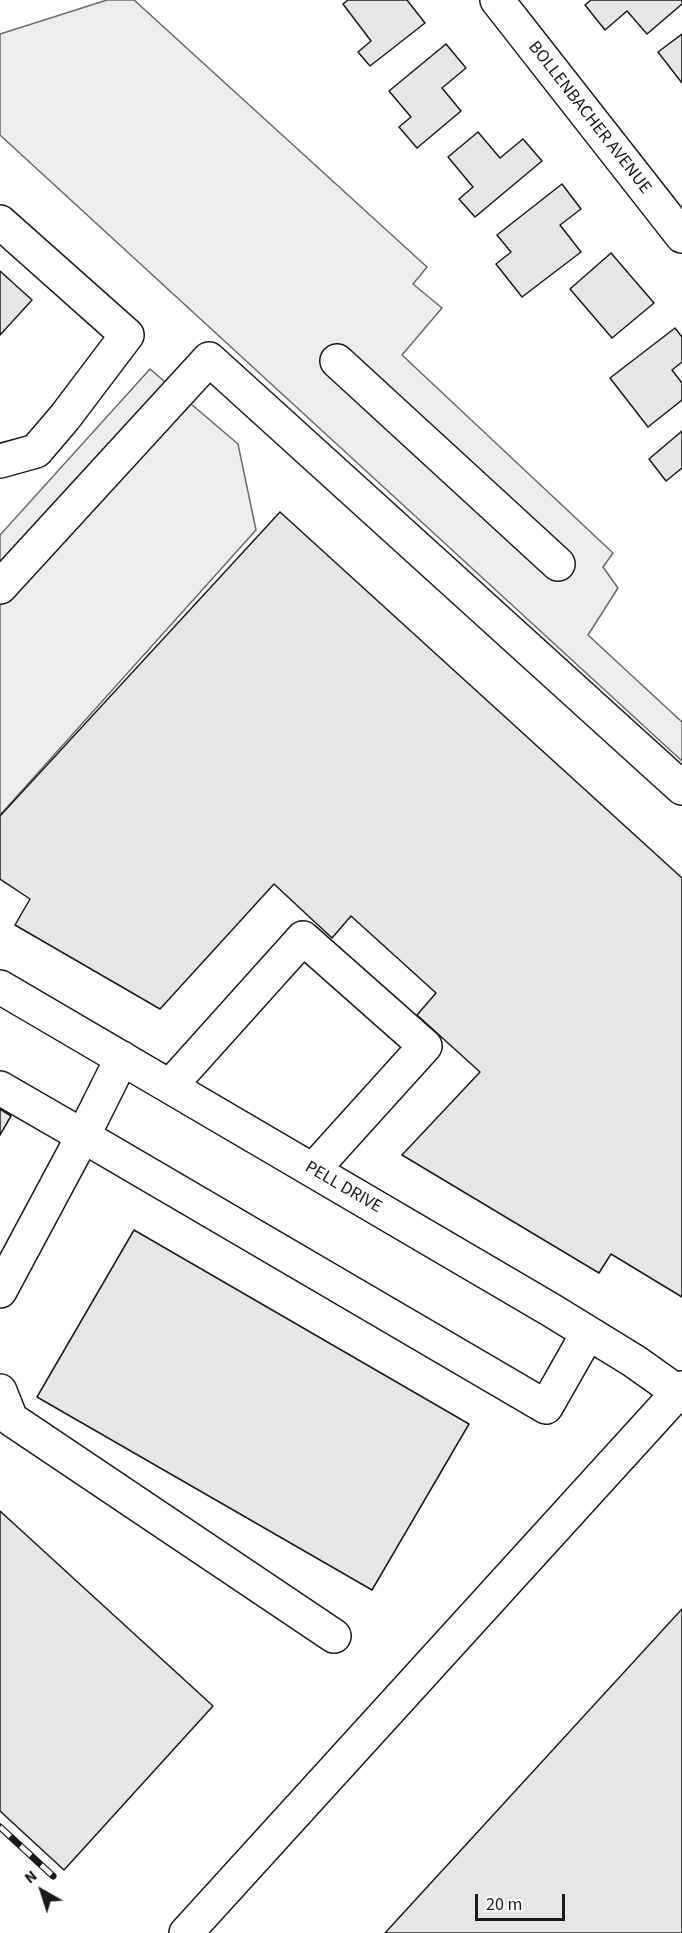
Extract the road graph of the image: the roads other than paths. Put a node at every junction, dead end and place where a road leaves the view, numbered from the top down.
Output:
1 (497, 0) edge
2 (0, 222) edge
3 (682, 236) edge
4 (337, 361) dead end
5 (0, 461) edge
6 (558, 564) dead end
7 (0, 587) edge
8 (682, 788) edge
9 (0, 987) edge
10 (122, 1058) junction
11 (170, 1086) junction
12 (0, 1088) edge
13 (84, 1136) junction
14 (313, 1170) junction
15 (0, 1291) edge
16 (588, 1333) junction
17 (0, 1392) edge
18 (681, 1392) edge
19 (334, 1636) dead end
20 (186, 1933) edge

1 - 3 street, BOLLENBACHER AVENUE
2 - 5 street
4 - 6 street
7 - 8 street
9 - 10 street, PELL DRIVE
10 - 11 street, PELL DRIVE
10 - 13 street
11 - 14 street, PELL DRIVE
11 - 14 street
12 - 13 street
13 - 15 street
13 - 16 street
14 - 16 street, PELL DRIVE
16 - 18 street, PELL DRIVE
17 - 19 street
18 - 20 street

